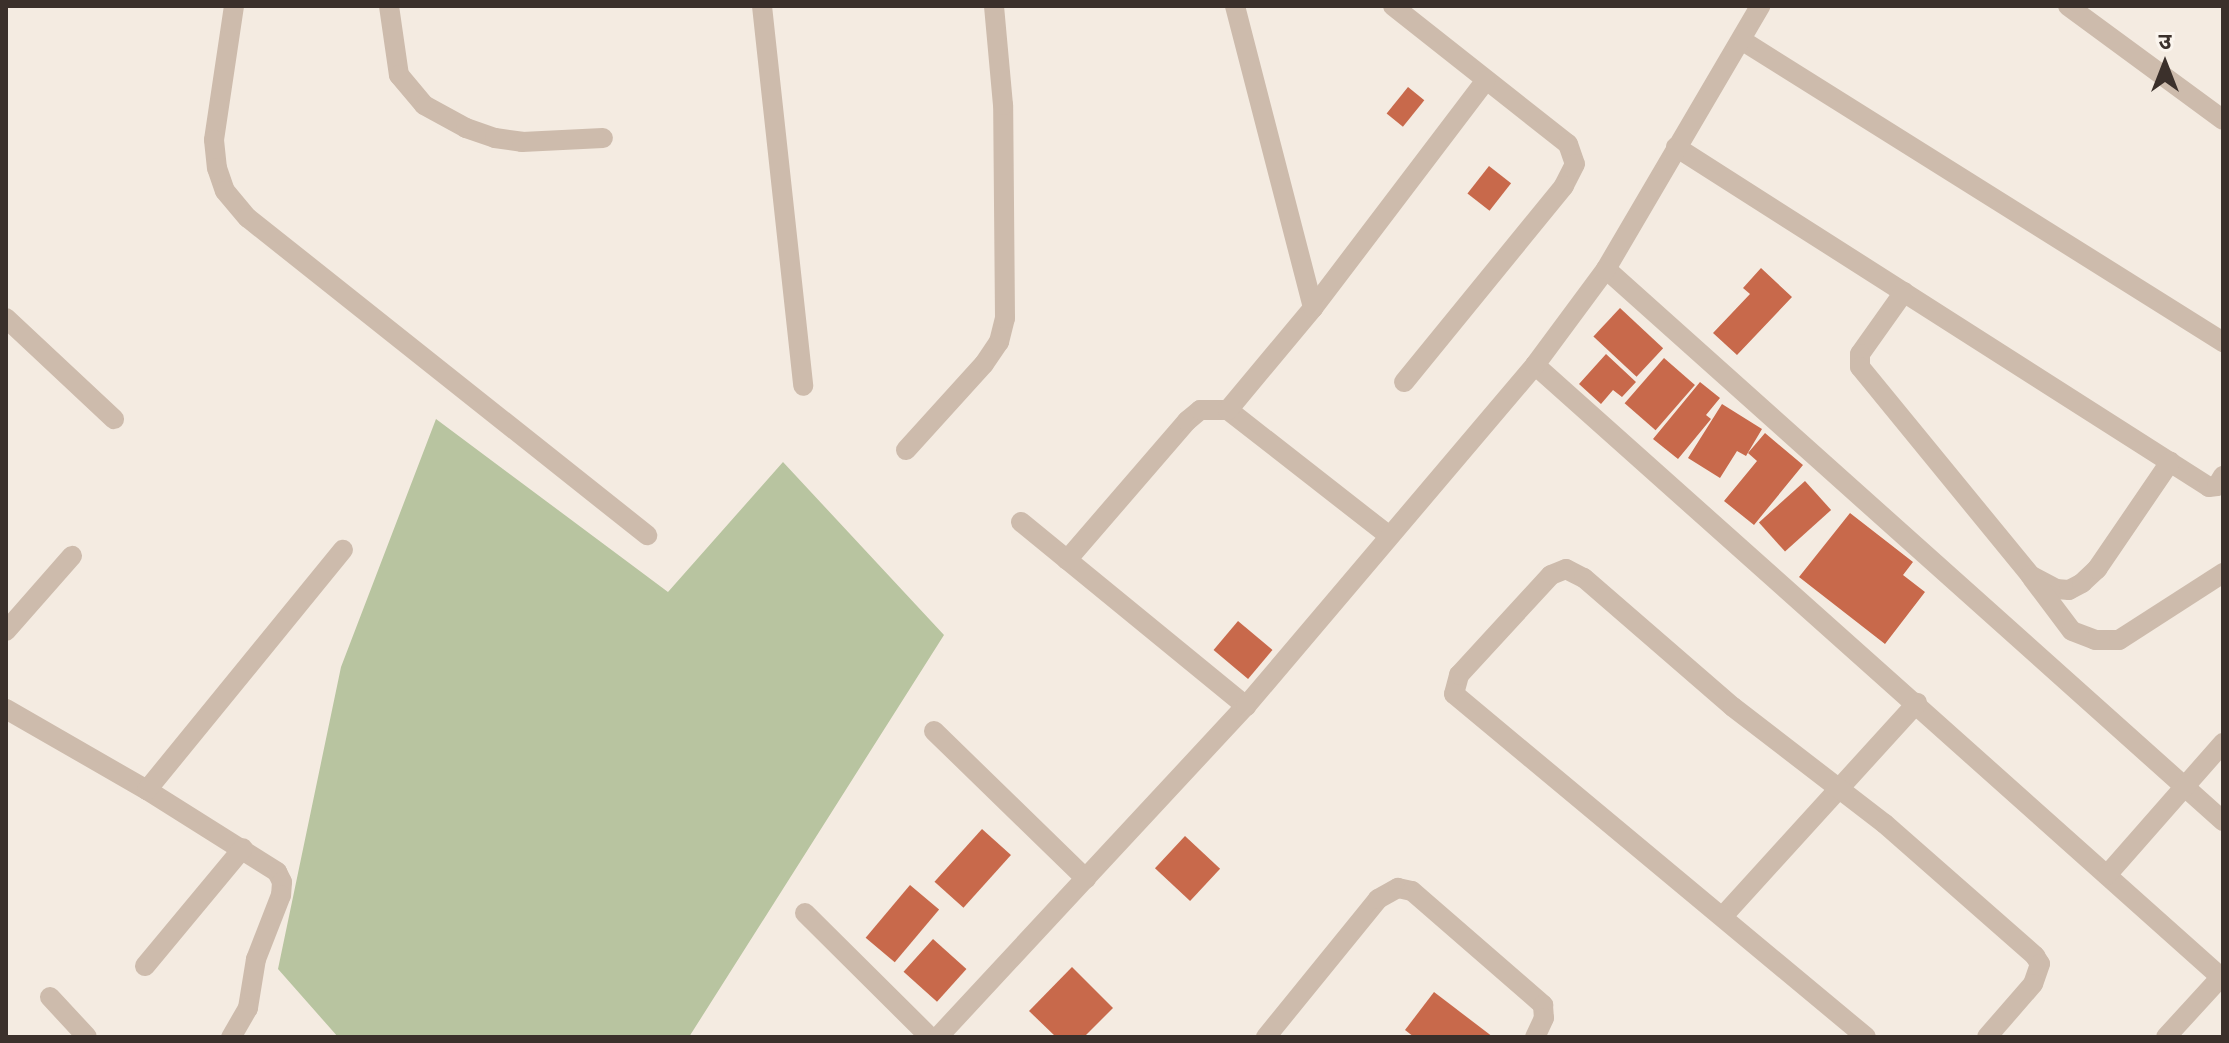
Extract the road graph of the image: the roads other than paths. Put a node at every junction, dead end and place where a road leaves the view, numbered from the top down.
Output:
1 (234, 6) edge
2 (389, 6) edge
3 (762, 6) edge
4 (994, 6) edge
5 (1235, 6) edge
6 (1393, 6) edge
7 (1760, 6) edge
8 (2068, 6) edge
9 (1743, 41) junction
10 (1485, 81) junction
11 (2223, 120) edge
12 (603, 138) dead end
13 (1676, 147) junction
14 (1606, 269) junction
15 (1904, 292) junction
16 (1313, 308) junction
17 (6, 318) edge
18 (2223, 342) edge
19 (1535, 365) junction
20 (1404, 382) dead end
21 (803, 386) dead end
22 (1228, 410) junction
23 (114, 419) dead end
24 (906, 450) dead end
25 (2170, 462) junction
26 (2223, 476) edge
27 (1021, 522) dead end
28 (647, 535) dead end
29 (1388, 535) junction
30 (343, 550) dead end
31 (72, 556) dead end
32 (1067, 560) junction
33 (2223, 573) edge
34 (2030, 575) junction
35 (6, 631) edge
36 (1917, 703) junction
37 (1246, 706) junction
38 (6, 709) edge
39 (934, 731) dead end
40 (2223, 743) edge
41 (2183, 786) junction
42 (1841, 788) junction
43 (147, 790) junction
44 (2223, 821) edge
45 (243, 848) junction
46 (2107, 875) junction
47 (1086, 879) junction
48 (805, 913) dead end
49 (1724, 915) junction
50 (145, 966) dead end
51 (2222, 978) edge
52 (50, 997) dead end
53 (87, 1037) edge
54 (231, 1037) edge
55 (930, 1037) edge
56 (938, 1037) edge
57 (1266, 1037) edge
58 (1535, 1037) edge
59 (1866, 1037) edge
60 (1987, 1037) edge
61 (2166, 1037) edge

1 - 28 street
2 - 12 street
3 - 21 street
4 - 24 street
5 - 16 street
6 - 10 street
7 - 9 street
8 - 11 street
9 - 13 street
9 - 18 street
10 - 16 street
10 - 20 street
13 - 14 street
13 - 15 street
14 - 19 street
14 - 41 street
15 - 25 street
15 - 34 street
16 - 22 street
17 - 23 street
19 - 29 street
19 - 36 street
22 - 29 street
22 - 32 street
25 - 26 street
25 - 34 street
27 - 32 street
29 - 37 street
30 - 43 street
31 - 35 street
32 - 37 street
33 - 34 street
36 - 42 street
36 - 46 street
37 - 47 street
38 - 43 street
39 - 47 street
40 - 41 street
41 - 44 street
41 - 46 street
42 - 49 street
42 - 49 street
42 - 60 street
43 - 45 street
45 - 50 street
45 - 54 street
46 - 51 street
47 - 56 street
48 - 55 street
49 - 59 street
51 - 61 street
52 - 53 street
57 - 58 street

